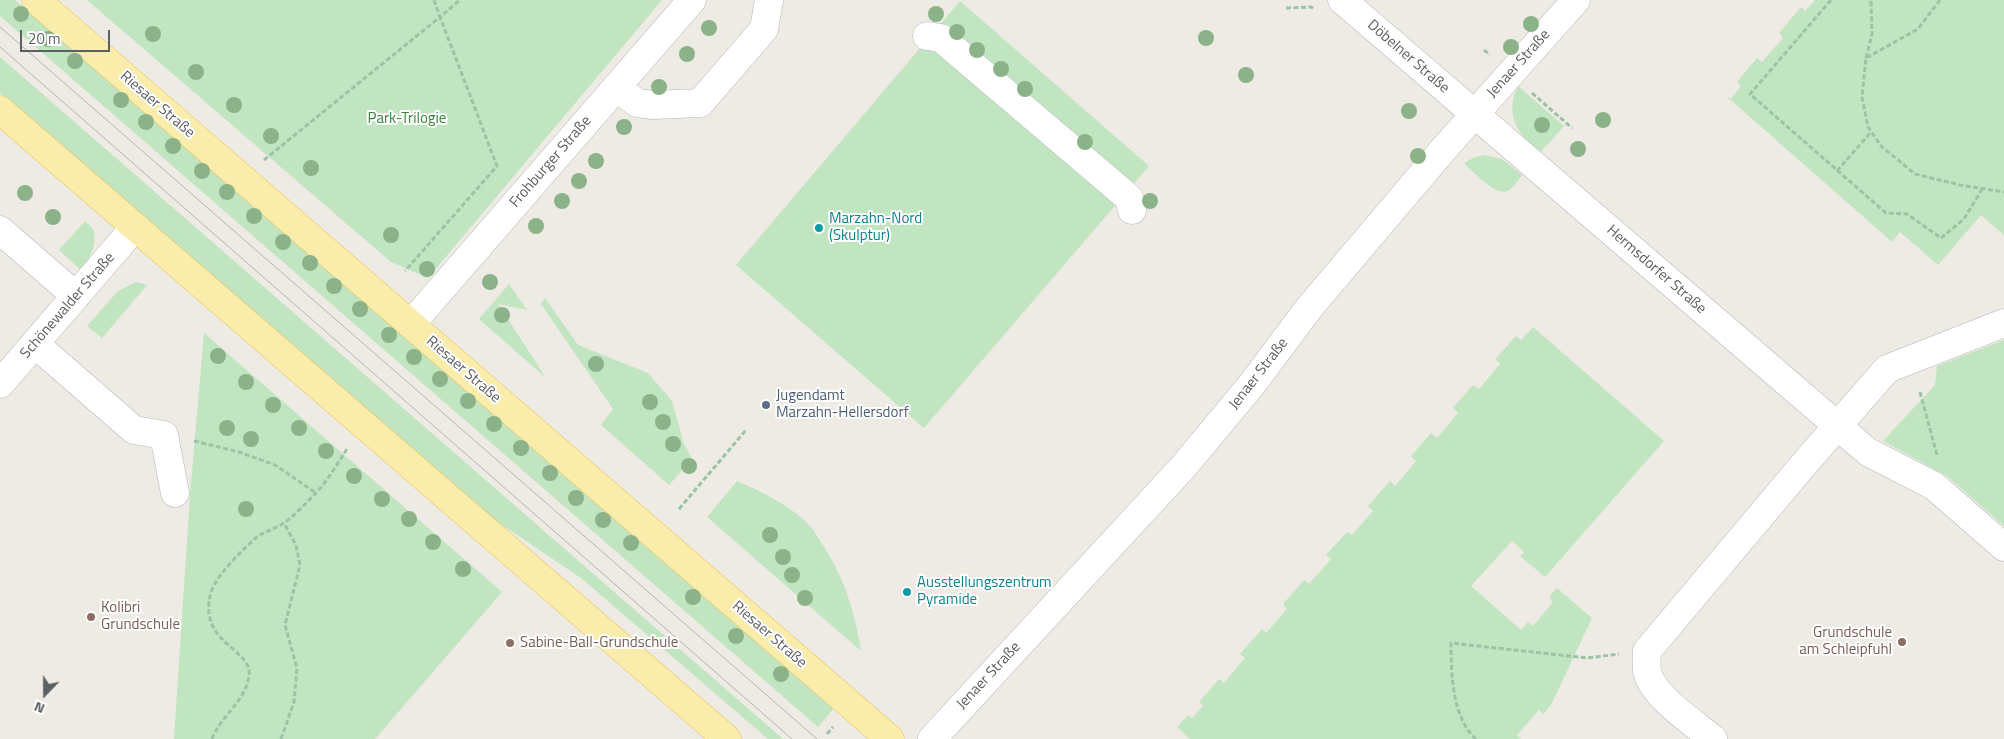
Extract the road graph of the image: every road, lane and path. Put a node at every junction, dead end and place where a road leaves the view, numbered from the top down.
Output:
1 (36, 0) edge
2 (434, 0) edge
3 (460, 0) edge
4 (692, 0) edge
5 (769, 0) edge
6 (1342, 0) edge
7 (1576, 0) edge
8 (1831, 0) edge
9 (1871, 0) edge
10 (1940, 0) edge
11 (440, 17) junction
12 (927, 36) dead end
13 (1866, 58) junction
14 (616, 87) junction
15 (0, 110) edge
16 (1474, 115) junction
17 (1872, 132) junction
18 (264, 160) dead end
19 (1837, 171) junction
20 (1982, 189) junction
21 (2004, 192) edge
22 (1132, 210) dead end
23 (135, 227) junction
24 (0, 230) edge
25 (405, 271) dead end
26 (76, 296) junction
27 (2004, 323) edge
28 (410, 324) junction
29 (35, 344) junction
30 (0, 384) edge
31 (1920, 392) dead end
32 (1838, 426) junction
33 (746, 430) dead end
34 (164, 436) junction
35 (351, 444) dead end
36 (1939, 462) dead end
37 (316, 492) junction
38 (175, 493) dead end
39 (679, 509) dead end
40 (284, 523) junction
41 (2004, 547) edge
42 (1647, 651) junction
43 (212, 739) edge
44 (281, 739) edge
45 (727, 739) edge
46 (890, 739) edge
47 (932, 739) edge
48 (1476, 739) edge
49 (1712, 739) edge

1 - 28 main road, Riesaer Straße
2 - 11 path
3 - 11 path
4 - 14 street, Frohburger Straße
5 - 14 street
6 - 16 street, Döbelner Straße
7 - 16 street, Jenaer Straße
8 - 19 path
9 - 13 path
10 - 13 path
11 - 18 path
11 - 25 path
12 - 22 street
13 - 17 path
14 - 28 street, Frohburger Straße
15 - 23 main road
16 - 32 street, Hermsdorfer Straße
16 - 47 street, Jenaer Straße
17 - 19 path
17 - 20 path
19 - 20 path
20 - 21 path
23 - 26 street, Schönewalder Straße
23 - 45 main road
24 - 26 street
26 - 29 street, Schönewalder Straße
27 - 32 street
28 - 46 main road, Riesaer Straße
29 - 30 street, Schönewalder Straße
29 - 34 street
31 - 36 path
32 - 41 street, Hermsdorfer Straße
32 - 42 street
33 - 39 path
34 - 37 path
34 - 38 street
35 - 37 path
37 - 40 path
40 - 43 path
40 - 44 path
42 - 48 path
42 - 49 street

